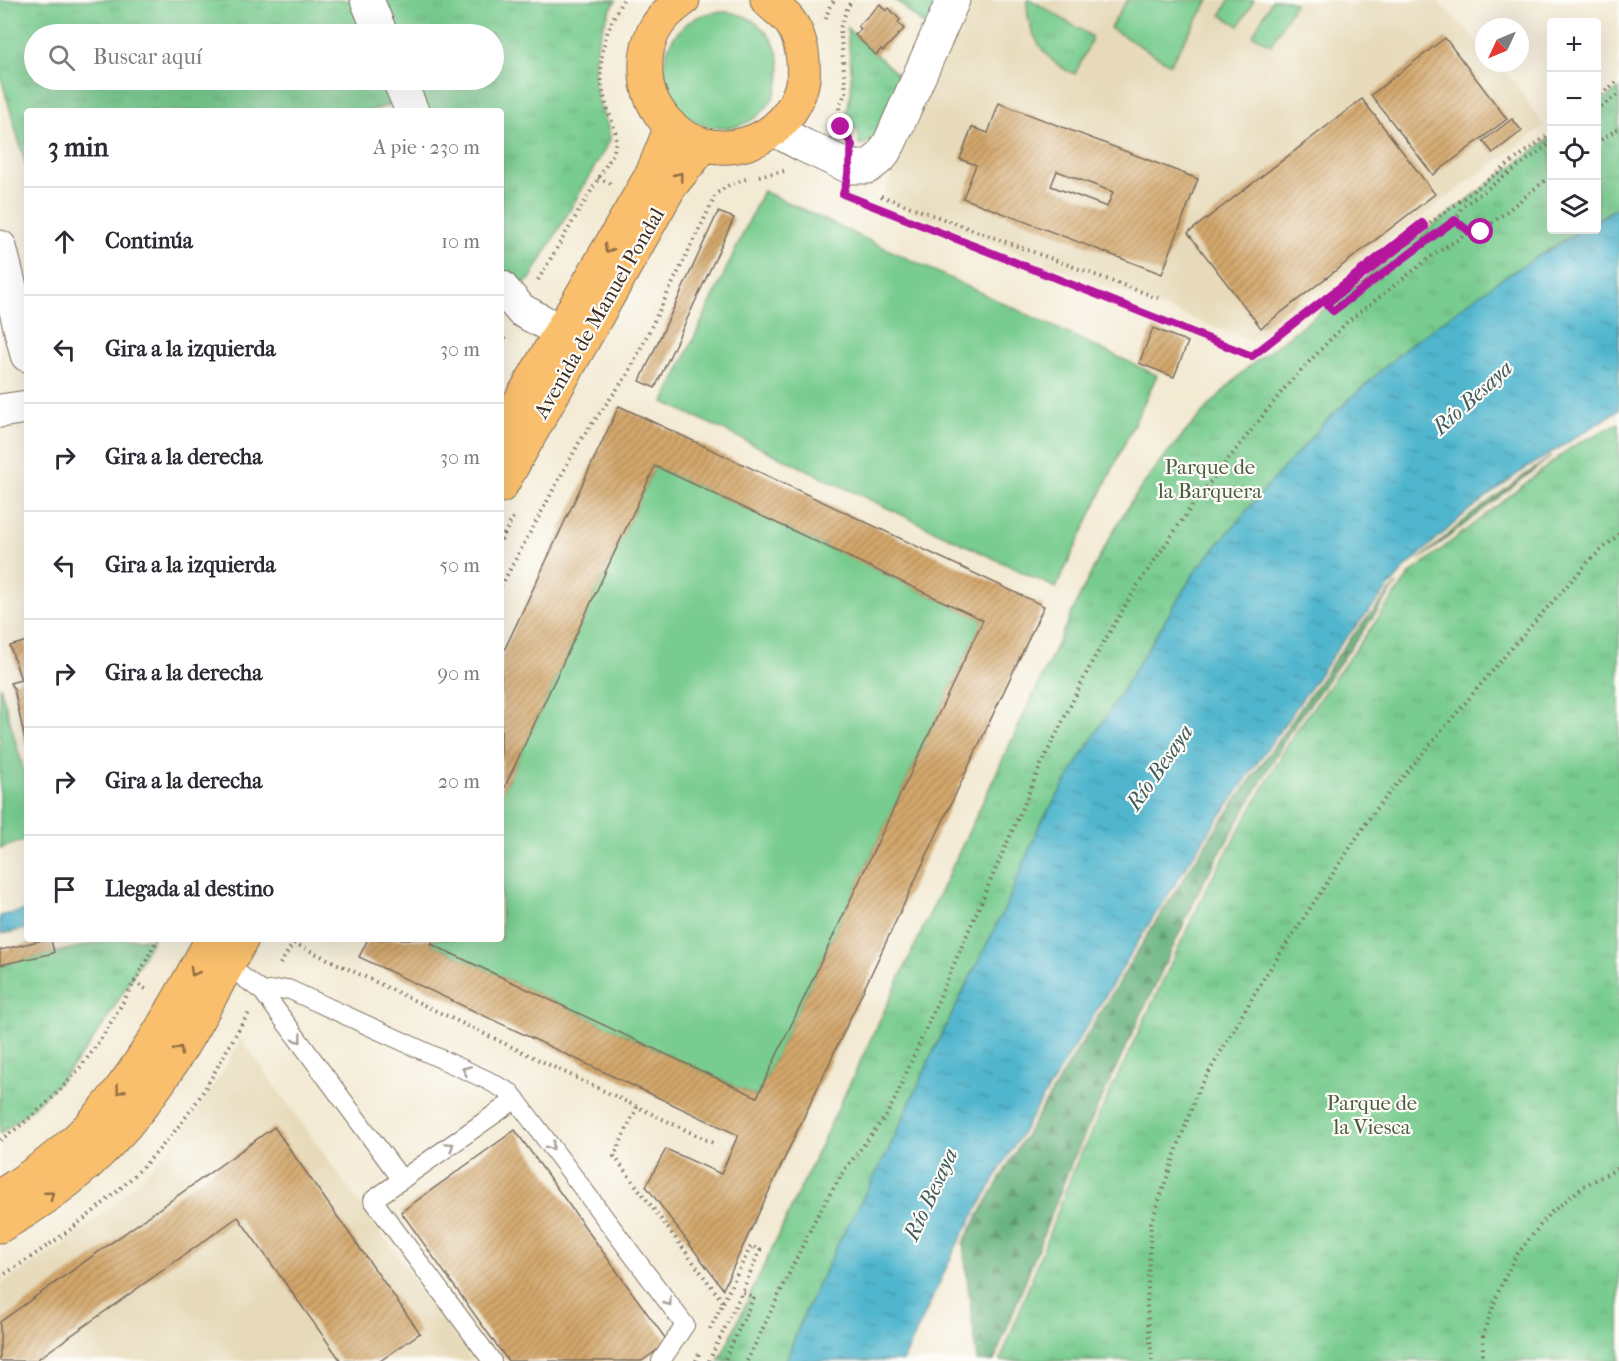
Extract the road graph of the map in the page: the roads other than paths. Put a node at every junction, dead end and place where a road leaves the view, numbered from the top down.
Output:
1 (367, 0) edge
2 (683, 0) edge
3 (767, 0) edge
4 (953, 0) edge
5 (377, 24) edge
6 (403, 90) edge
7 (411, 108) edge
8 (671, 127) junction
9 (775, 130) junction
10 (704, 145) junction
11 (0, 246) edge
12 (511, 299) edge
13 (560, 331) junction
14 (24, 343) edge
15 (24, 407) edge
16 (0, 411) edge
17 (504, 429) edge
18 (510, 497) edge
19 (227, 948) edge
20 (263, 992) junction
21 (516, 1099) junction
22 (402, 1180) junction
23 (0, 1196) edge
24 (0, 1226) edge
25 (492, 1361) edge
26 (661, 1361) edge

1 - 5 street
2 - 8 main road
3 - 9 main road
4 - 9 street
6 - 7 street
8 - 10 main road
8 -> 13 main road, Avenida de Manuel Pondal
9 - 10 main road
18 -> 10 main road, Avenida de Manuel Pondal
11 - 14 street
12 - 13 street
13 - 17 main road, Avenida de Manuel Pondal
15 - 16 street
19 - 20 lane
19 -> 23 main road
24 -> 19 main road
21 -> 20 lane
20 -> 22 lane
22 -> 21 lane
21 -> 26 lane
22 - 25 lane

